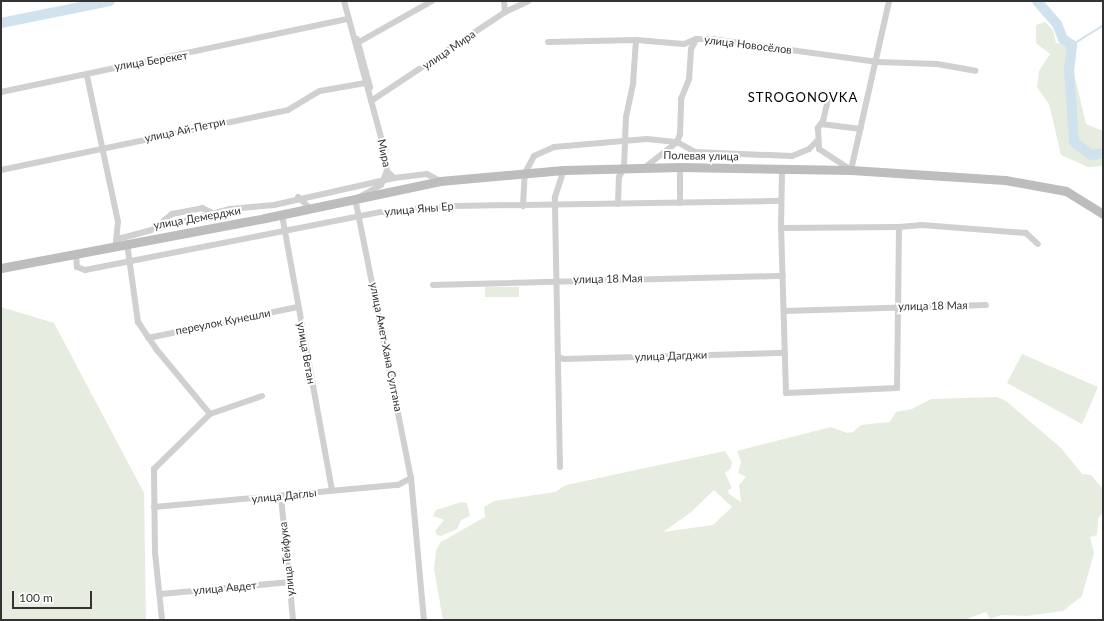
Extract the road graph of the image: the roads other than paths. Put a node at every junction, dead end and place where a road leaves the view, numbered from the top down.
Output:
1 (344, 1) edge
2 (432, 1) edge
3 (504, 1) edge
4 (528, 1) edge
5 (889, 1) edge
6 (505, 12) junction
7 (348, 19) junction
8 (352, 33) junction
9 (696, 39) junction
10 (636, 40) junction
11 (359, 42) junction
12 (548, 42) dead end
13 (684, 44) junction
14 (691, 49) junction
15 (877, 62) junction
16 (975, 71) dead end
17 (87, 76) junction
18 (365, 83) junction
19 (1, 92) edge
20 (829, 95) dead end
21 (371, 101) junction
22 (821, 124) junction
23 (861, 129) junction
24 (817, 141) junction
25 (625, 142) junction
26 (677, 142) junction
27 (102, 148) junction
28 (751, 154) junction
29 (680, 167) junction
30 (624, 168) junction
31 (644, 168) junction
32 (747, 169) junction
33 (1, 170) edge
34 (564, 170) junction
35 (851, 170) junction
36 (387, 171) junction
37 (782, 171) junction
38 (525, 173) junction
39 (394, 178) junction
40 (385, 180) junction
41 (440, 181) junction
42 (396, 189) joint
43 (298, 197) junction
44 (358, 198) junction
45 (781, 201) junction
46 (680, 203) junction
47 (618, 204) junction
48 (556, 205) junction
49 (524, 206) junction
50 (310, 208) junction
51 (213, 213) junction
52 (1103, 214) edge
53 (282, 215) junction
54 (359, 216) junction
55 (899, 227) junction
56 (781, 228) junction
57 (154, 229) junction
58 (284, 233) junction
59 (116, 243) junction
60 (127, 243) junction
61 (1038, 244) dead end
62 (76, 254) junction
63 (129, 261) junction
64 (1, 268) edge
65 (783, 276) junction
66 (556, 281) junction
67 (433, 285) dead end
68 (986, 305) dead end
69 (298, 307) junction
70 (899, 307) junction
71 (784, 312) junction
72 (148, 338) junction
73 (785, 353) junction
74 (558, 357) junction
75 (262, 396) dead end
76 (210, 414) junction
77 (560, 467) dead end
78 (411, 478) junction
79 (332, 490) junction
80 (281, 497) junction
81 (154, 508) junction
82 (290, 582) junction
83 (160, 594) junction
84 (162, 620) edge
85 (293, 620) edge
86 (424, 620) edge

1 - 7 street
2 - 11 street
3 - 6 street
4 - 6 street, улица Мира
5 - 15 street
6 - 21 street, улица Мира
7 - 8 street
7 - 17 street, улица Берекет
8 - 11 street
8 - 18 street
9 - 13 street, улица Новосёлов
9 - 14 street
9 - 15 street, улица Новосёлов
10 - 12 street, улица Новосёлов
10 - 13 street, улица Новосёлов
10 - 25 street
11 - 21 street
13 - 14 street
14 - 26 street
15 - 16 street, улица Новосёлов
15 - 23 street
17 - 19 street, улица Берекет
17 - 27 street
18 - 21 street
18 - 27 street, улица Ай-Петри
20 - 22 street
21 - 36 street, Мира
22 - 23 street
22 - 24 street
23 - 35 street
24 - 28 street
24 - 35 street
25 - 26 street
25 - 30 street
25 - 38 street
26 - 28 street
26 - 31 street
27 - 33 street, улица Ай-Петри
27 - 59 street
28 - 32 street
29 - 31 main road, Полевая улица
29 - 32 main road, Полевая улица
29 - 46 street
30 - 31 main road, Полевая улица
30 - 34 main road, Полевая улица
30 - 47 street
32 - 37 main road, Полевая улица
34 - 38 main road, Полевая улица
34 - 48 street
35 - 37 main road, Полевая улица
35 - 52 main road, Полевая улица
36 - 39 street, Мира
36 - 40 street
37 - 45 street
38 - 41 main road, Полевая улица
38 - 49 street
39 - 40 street
39 - 41 street, Мира
40 - 43 street
40 - 44 street
41 - 42 main road, Полевая улица
42 - 44 main road, улица Демерджи
43 - 50 street
43 - 51 street
44 - 50 main road, улица Демерджи
44 - 54 street, улица Амет-Хана Султана
45 - 46 street, улица Яны Ер
45 - 56 street
46 - 47 street, улица Яны Ер
47 - 48 street, улица Яны Ер
48 - 49 street, улица Яны Ер
48 - 66 street
49 - 54 street, улица Яны Ер
50 - 53 main road, улица Демерджи
51 - 57 street
51 - 57 street
53 - 58 street, улица Ветан
53 - 60 main road, улица Демерджи
54 - 58 street, улица Яны Ер
54 - 78 street, улица Амет-Хана Султана
55 - 56 street
55 - 61 street
55 - 70 street
56 - 65 street
57 - 59 street
58 - 63 street, улица Яны Ер
58 - 69 street, улица Ветан
59 - 60 main road, улица Демерджи
59 - 62 main road, улица Демерджи
60 - 63 street
62 - 63 street, улица Яны Ер
62 - 64 main road, улица Демерджи
63 - 72 street
65 - 66 street, улица 18 Мая
65 - 71 street
66 - 67 street, улица 18 Мая
66 - 74 street
68 - 70 street, улица 18 Мая
69 - 72 street, переулок Кунешли
69 - 79 street, улица Ветан
70 - 71 street, улица 18 Мая
70 - 73 street
71 - 73 street
72 - 76 street
73 - 74 street, улица Дагджи
74 - 77 street
75 - 76 street
76 - 81 street
78 - 79 street, улица Даглы
78 - 86 street, улица Амет-Хана Султана
79 - 80 street, улица Даглы
80 - 81 street, улица Даглы
80 - 82 street, улица Тейфука
81 - 83 street
82 - 83 street, улица Авдет
82 - 85 street, улица Тейфука
83 - 84 street

